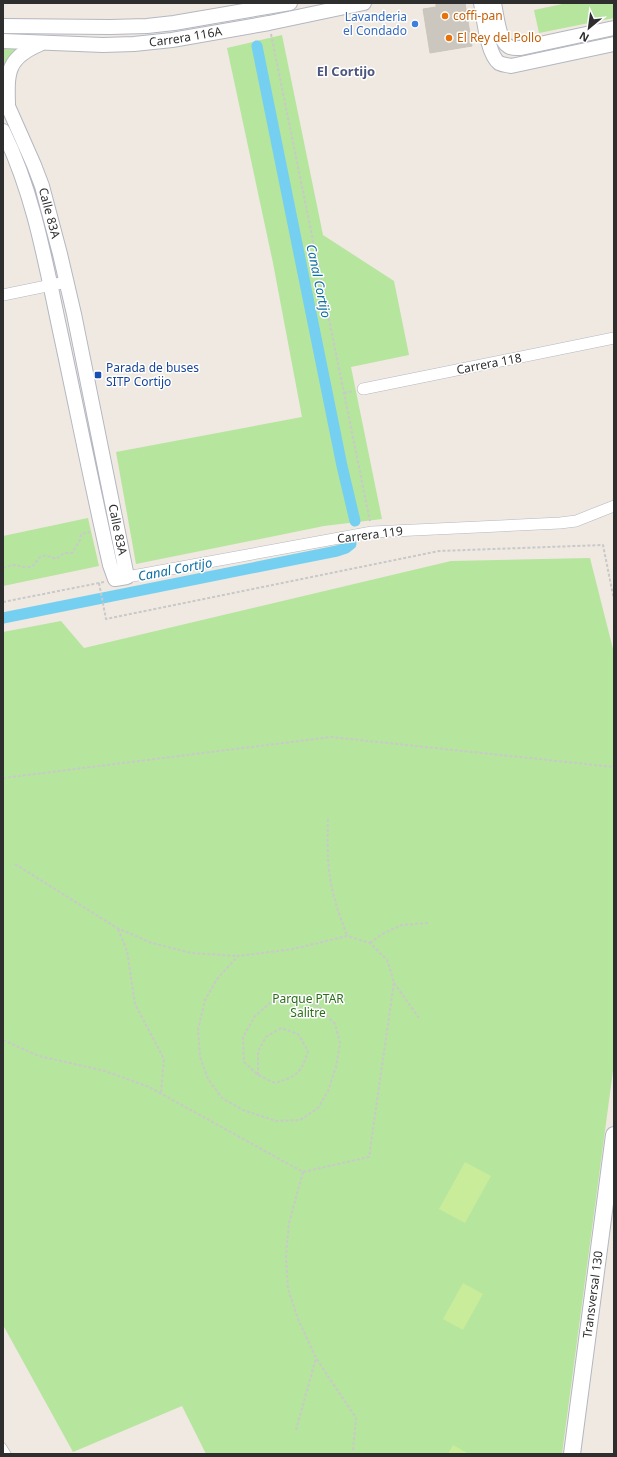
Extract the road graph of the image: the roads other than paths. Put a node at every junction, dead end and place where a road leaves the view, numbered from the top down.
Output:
1 (290, 3) edge
2 (364, 3) edge
3 (481, 3) edge
4 (494, 3) edge
5 (3, 26) edge
6 (614, 28) edge
7 (3, 41) edge
8 (42, 43) junction
9 (614, 44) edge
10 (5, 99) edge
11 (3, 131) edge
12 (66, 282) junction
13 (50, 285) junction
14 (3, 295) edge
15 (614, 338) edge
16 (363, 389) dead end
17 (614, 506) edge
18 (127, 577) junction
19 (614, 1135) edge
20 (3, 1446) edge
21 (8, 1454) edge
22 (572, 1454) edge

1 - 5 street, Carrera 116A
2 - 8 street, Carrera 116A
3 - 9 street
4 - 6 street
7 - 8 street, Carrera 116A
8 - 10 street
10 - 12 street, Calle 83A
11 - 13 street, Calle 83A
12 - 13 street
12 - 18 street, Calle 83A
13 - 14 street
13 - 18 street, Calle 83A
15 - 16 street, Carrera 118
17 - 18 street, Carrera 119
19 - 22 main road, Transversal 130
20 - 21 lane

